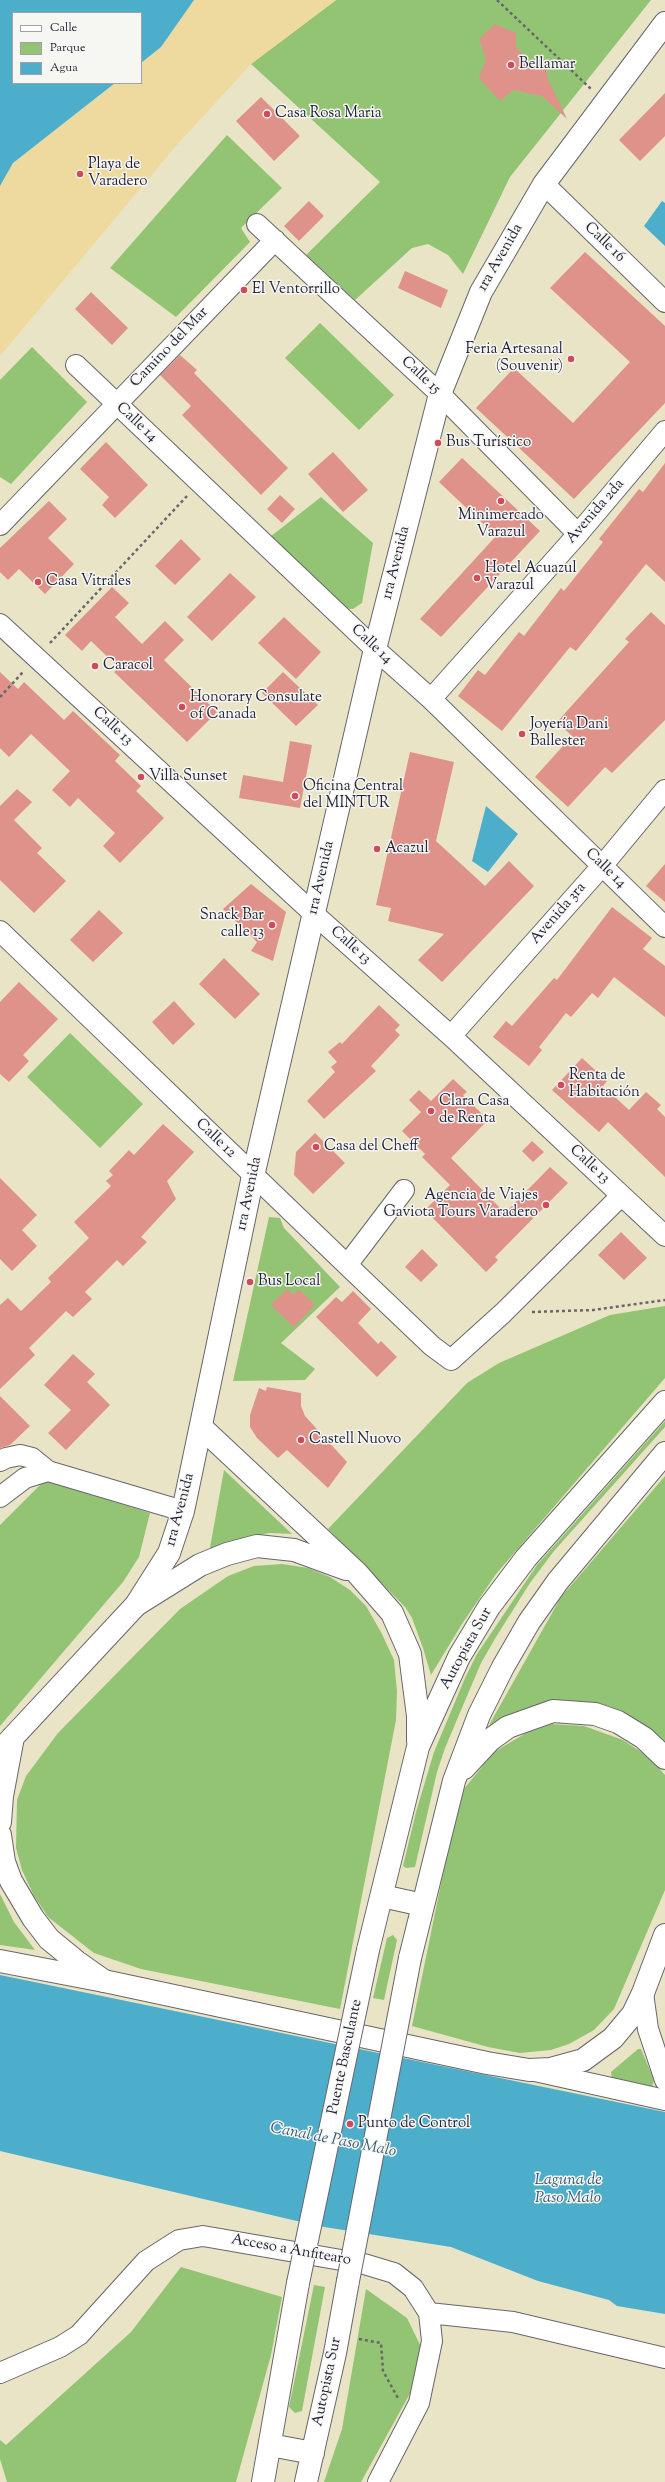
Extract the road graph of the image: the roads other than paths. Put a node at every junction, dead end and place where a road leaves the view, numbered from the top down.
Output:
1 (665, 23) edge
2 (544, 184) junction
3 (257, 224) dead end
4 (275, 240) junction
5 (665, 302) edge
6 (76, 365) dead end
7 (440, 394) junction
8 (115, 403) junction
9 (665, 432) edge
10 (0, 525) edge
11 (578, 534) junction
12 (0, 624) edge
13 (375, 649) junction
14 (430, 699) junction
15 (665, 790) edge
16 (602, 866) junction
17 (314, 914) junction
18 (665, 926) edge
19 (0, 931) edge
20 (451, 1036) junction
21 (253, 1176) junction
22 (404, 1190) dead end
23 (621, 1196) junction
24 (665, 1236) edge
25 (347, 1265) junction
26 (665, 1402) edge
27 (201, 1427) junction
28 (665, 1453) edge
29 (0, 1461) edge
30 (48, 1471) junction
31 (0, 1497) edge
32 (183, 1511) junction
33 (357, 1573) junction
34 (136, 1606) junction
35 (7, 1744) edge
36 (418, 1747) junction
37 (665, 1758) edge
38 (454, 1781) junction
39 (1, 1795) edge
40 (0, 1822) edge
41 (0, 1835) edge
42 (382, 1896) junction
43 (423, 1905) junction
44 (665, 1935) edge
45 (368, 1950) joint
46 (0, 1961) edge
47 (104, 1980) junction
48 (643, 1993) junction
49 (529, 2070) junction
50 (665, 2080) edge
51 (665, 2100) edge
52 (429, 2313) junction
53 (665, 2358) edge
54 (0, 2373) edge
55 (270, 2445) junction
56 (312, 2453) junction
57 (263, 2482) edge
58 (306, 2482) edge
59 (378, 2482) edge

1 - 2 main road, 1ra Avenida
2 - 5 street, Calle 16
2 - 7 main road, 1ra Avenida
3 - 4 street, Calle 15
4 - 7 street, Calle 15
4 - 8 street, Camino del Mar
6 - 8 street, Calle 14
7 - 11 street, Calle 15
7 - 13 main road, 1ra Avenida
8 - 10 street, Camino del Mar
8 - 13 street, Calle 14
9 - 11 street, Avenida 2da
11 - 14 street, Avenida 2da
12 - 17 street, Calle 13
13 - 14 street, Calle 14
13 - 17 main road, 1ra Avenida
14 - 16 street, Calle 14
15 - 16 street, Avenida 3ra
16 - 18 street, Calle 14
16 - 20 street, Avenida 3ra
17 - 20 street, Calle 13
17 - 21 main road, 1ra Avenida
19 - 21 street, Calle 12
20 - 23 street, Calle 13
21 - 25 street, Calle 12
21 - 27 main road, 1ra Avenida
22 - 25 street
23 - 24 street, Calle 13
23 - 25 street, Calle 12
26 - 36 main road, Autopista Sur
27 - 32 main road, 1ra Avenida
27 - 33 main road
28 - 38 main road
29 - 30 street
30 - 31 street
30 - 32 street
32 - 34 main road, 1ra Avenida
33 - 34 main road
33 - 36 main road
34 - 35 main road, 1ra Avenida
35 - 39 main road
36 - 42 main road, Autopista Sur
37 - 38 main road
38 - 43 main road
39 - 40 main road
41 - 47 main road
42 - 43 main road
42 - 45 main road, Autopista Sur
43 - 56 main road, Autopista Sur, bridge
44 - 48 main road
45 - 55 main road, Puente Basculante, bridge
46 - 47 main road
47 - 49 main road
48 - 49 main road
48 - 50 street
49 - 51 street
52 - 53 street
52 - 54 street, Acceso a Anfitearo
52 - 59 street, Acceso a Anfitearo
55 - 56 main road
55 - 57 main road
56 - 58 main road, Autopista Sur

